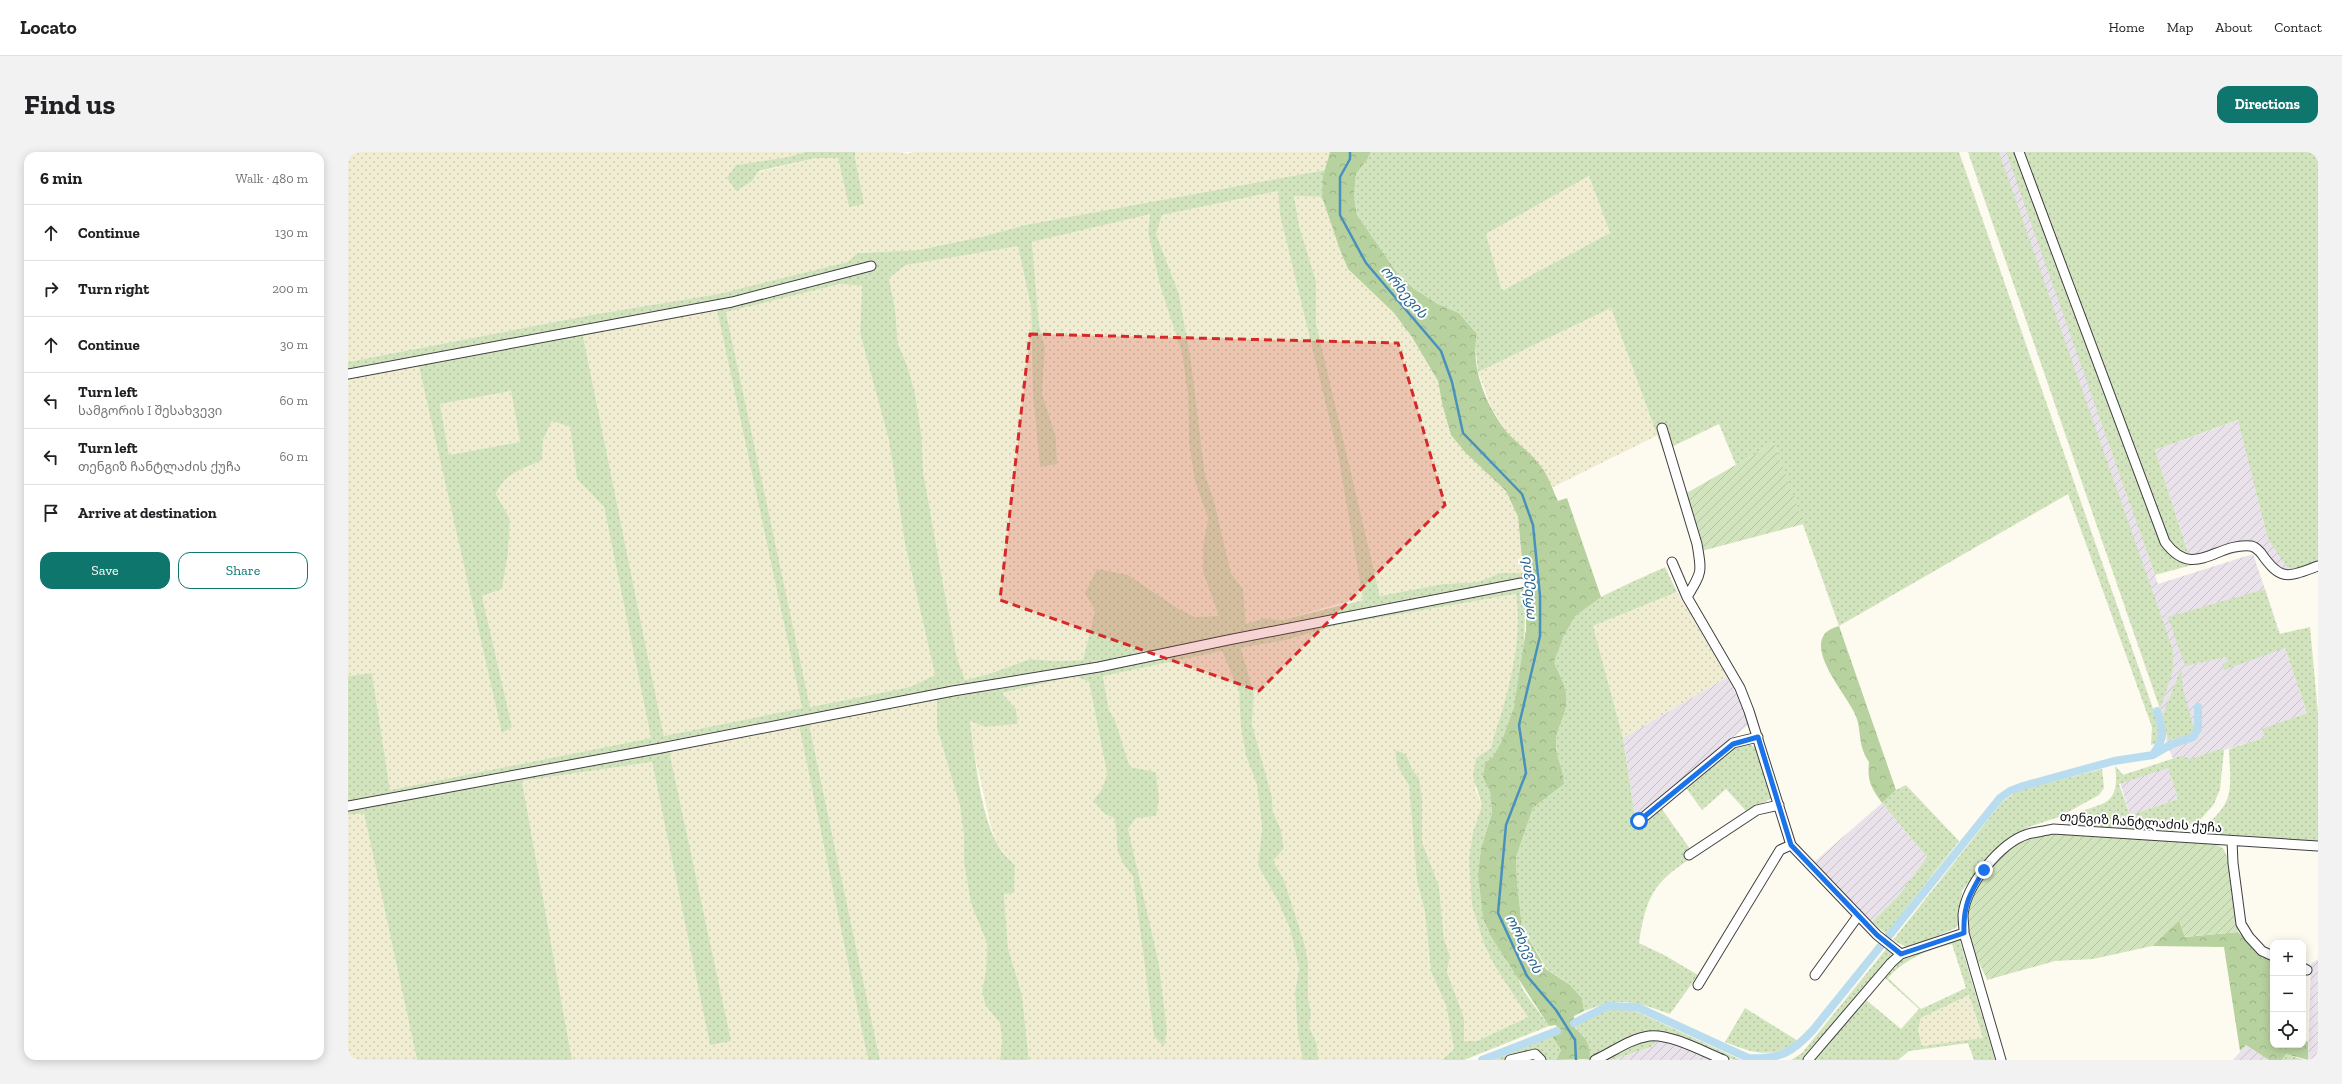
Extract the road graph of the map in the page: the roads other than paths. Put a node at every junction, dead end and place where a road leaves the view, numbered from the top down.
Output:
1 (2019, 152) edge
2 (871, 266) dead end
3 (348, 374) edge
4 (1662, 428) dead end
5 (1672, 562) dead end
6 (2318, 566) edge
7 (1522, 583) dead end
8 (1687, 597) junction
9 (1758, 737) junction
10 (1779, 805) junction
11 (348, 806) edge
12 (1639, 821) dead end
13 (2232, 841) junction
14 (1791, 845) junction
15 (2318, 846) edge
16 (1689, 855) dead end
17 (1858, 916) junction
18 (1964, 933) junction
19 (1901, 954) junction
20 (2270, 955) edge
21 (1815, 975) dead end
22 (1698, 985) dead end
23 (1510, 1060) edge
24 (1541, 1060) edge
25 (1595, 1060) edge
26 (1724, 1060) edge
27 (1808, 1060) edge
28 (2002, 1060) edge

1 - 6 street
2 - 3 street
4 - 8 street
5 - 8 street
7 - 11 street
8 - 9 street
9 - 10 street
9 - 12 street
10 - 14 street
10 - 16 street
13 - 15 street, თენგიზ ჩანტლაძის ქუჩა
13 - 18 street, თენგიზ ჩანტლაძის ქუჩა
13 - 20 street
14 - 17 street
14 - 22 street
17 - 19 street
17 - 21 street
18 - 19 street
18 - 28 street, თენგიზ ჩანტლაძის ქუჩა
19 - 27 street
23 - 24 street
25 - 26 street

